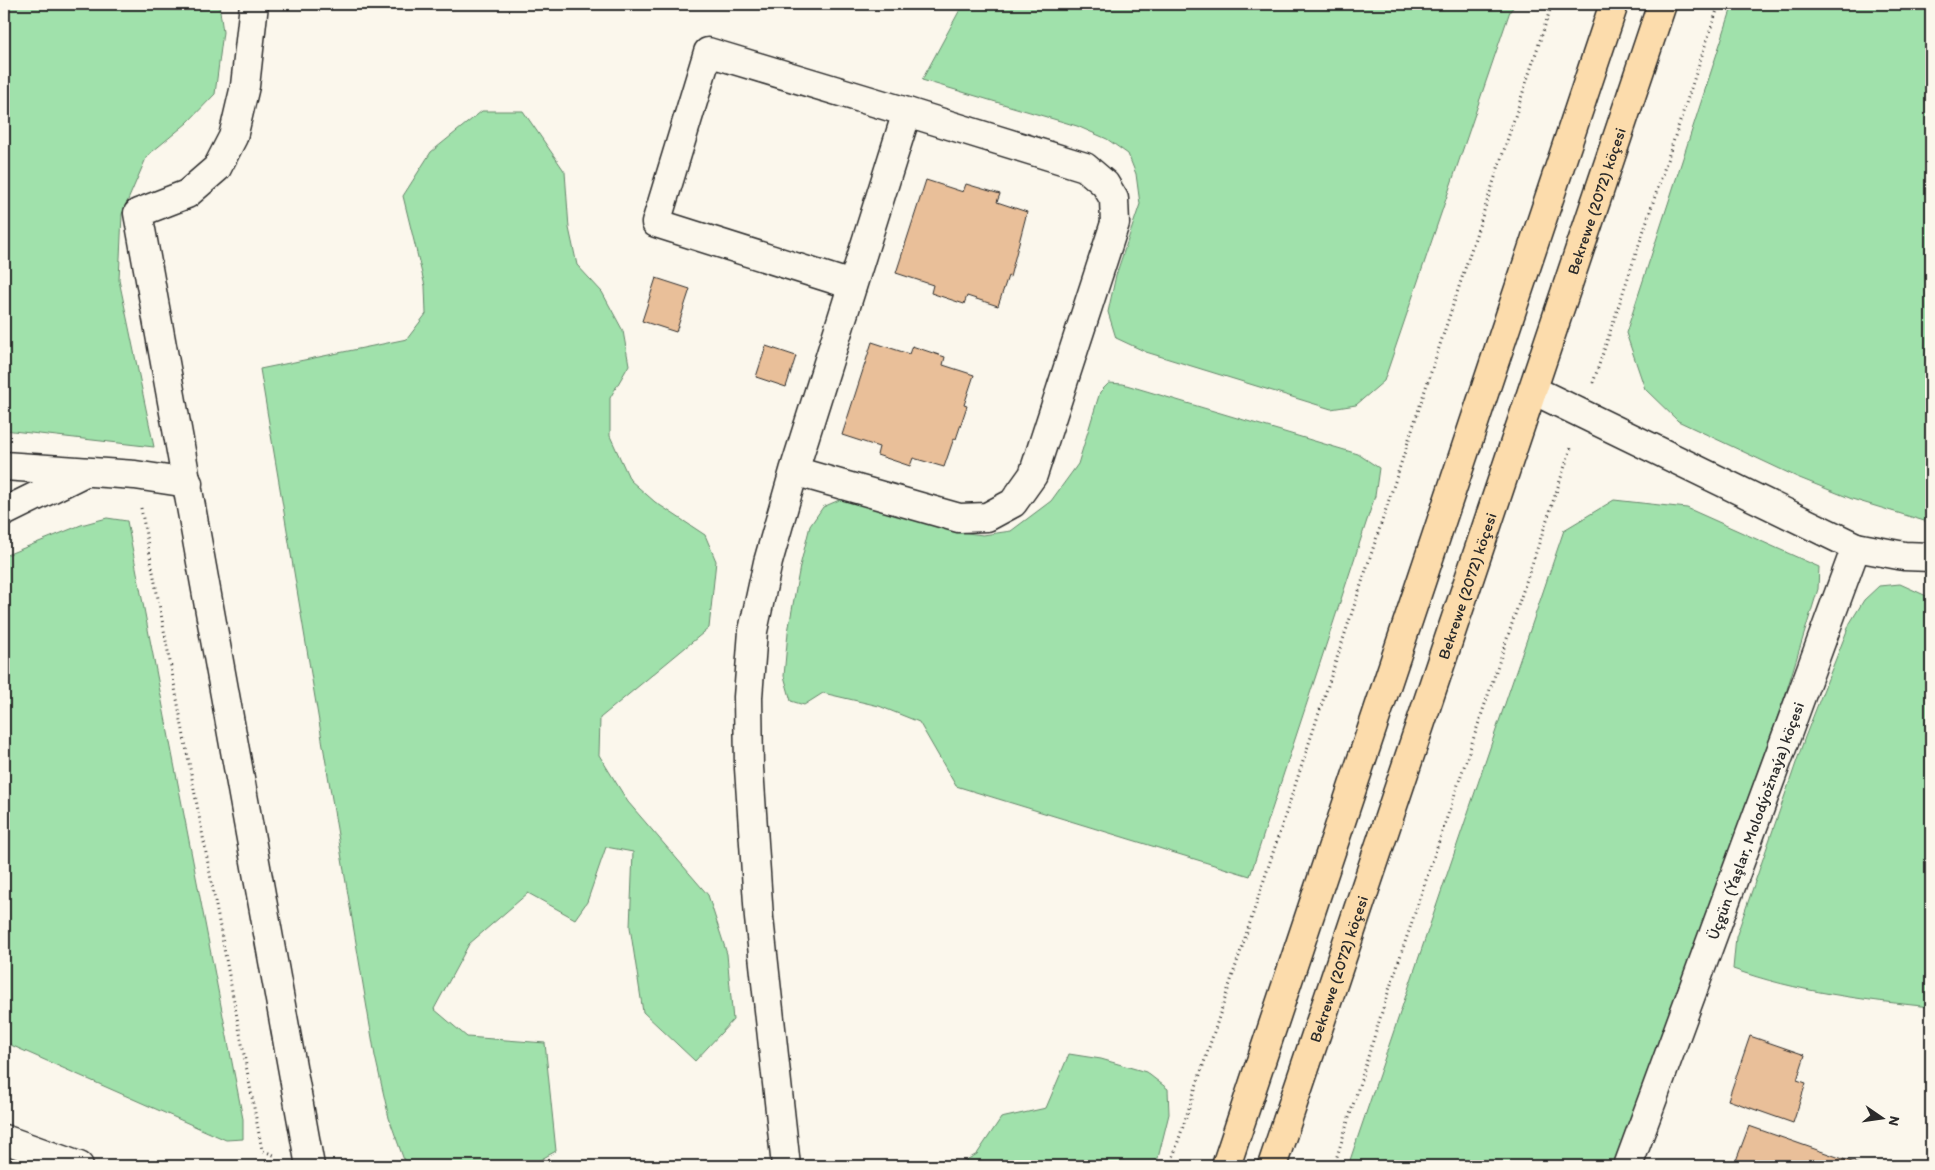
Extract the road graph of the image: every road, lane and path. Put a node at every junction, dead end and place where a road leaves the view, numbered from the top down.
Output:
1 (254, 4) edge
2 (1552, 4) edge
3 (1614, 4) edge
4 (1662, 4) edge
5 (1720, 4) edge
6 (907, 112) junction
7 (852, 285) junction
8 (1533, 390) junction
9 (1582, 416) junction
10 (4, 466) edge
11 (794, 471) junction
12 (83, 473) junction
13 (135, 475) junction
14 (188, 483) junction
15 (4, 512) edge
16 (1856, 547) junction
17 (1931, 557) edge
18 (4, 1139) edge
19 (279, 1157) dead end
20 (78, 1166) edge
21 (310, 1166) edge
22 (786, 1166) edge
23 (1170, 1166) edge
24 (1226, 1166) edge
25 (1272, 1166) edge
26 (1334, 1166) edge
27 (1628, 1166) edge

1 - 14 street
2 - 23 path
3 - 24 main road
4 - 8 main road, Bekrewe (2072) köçesi
5 - 9 path
6 - 7 street
6 - 7 street
6 - 11 street
7 - 11 street
8 - 9 street
8 - 25 main road, Bekrewe (2072) köçesi
9 - 16 street
9 - 26 path
10 - 12 street
11 - 22 street
12 - 13 street
12 - 15 street
13 - 14 street
13 - 19 path
14 - 21 street
16 - 17 street
16 - 27 street, Üçgün (Ýaşlar, Molodýožnaýa) köçesi
18 - 20 street

